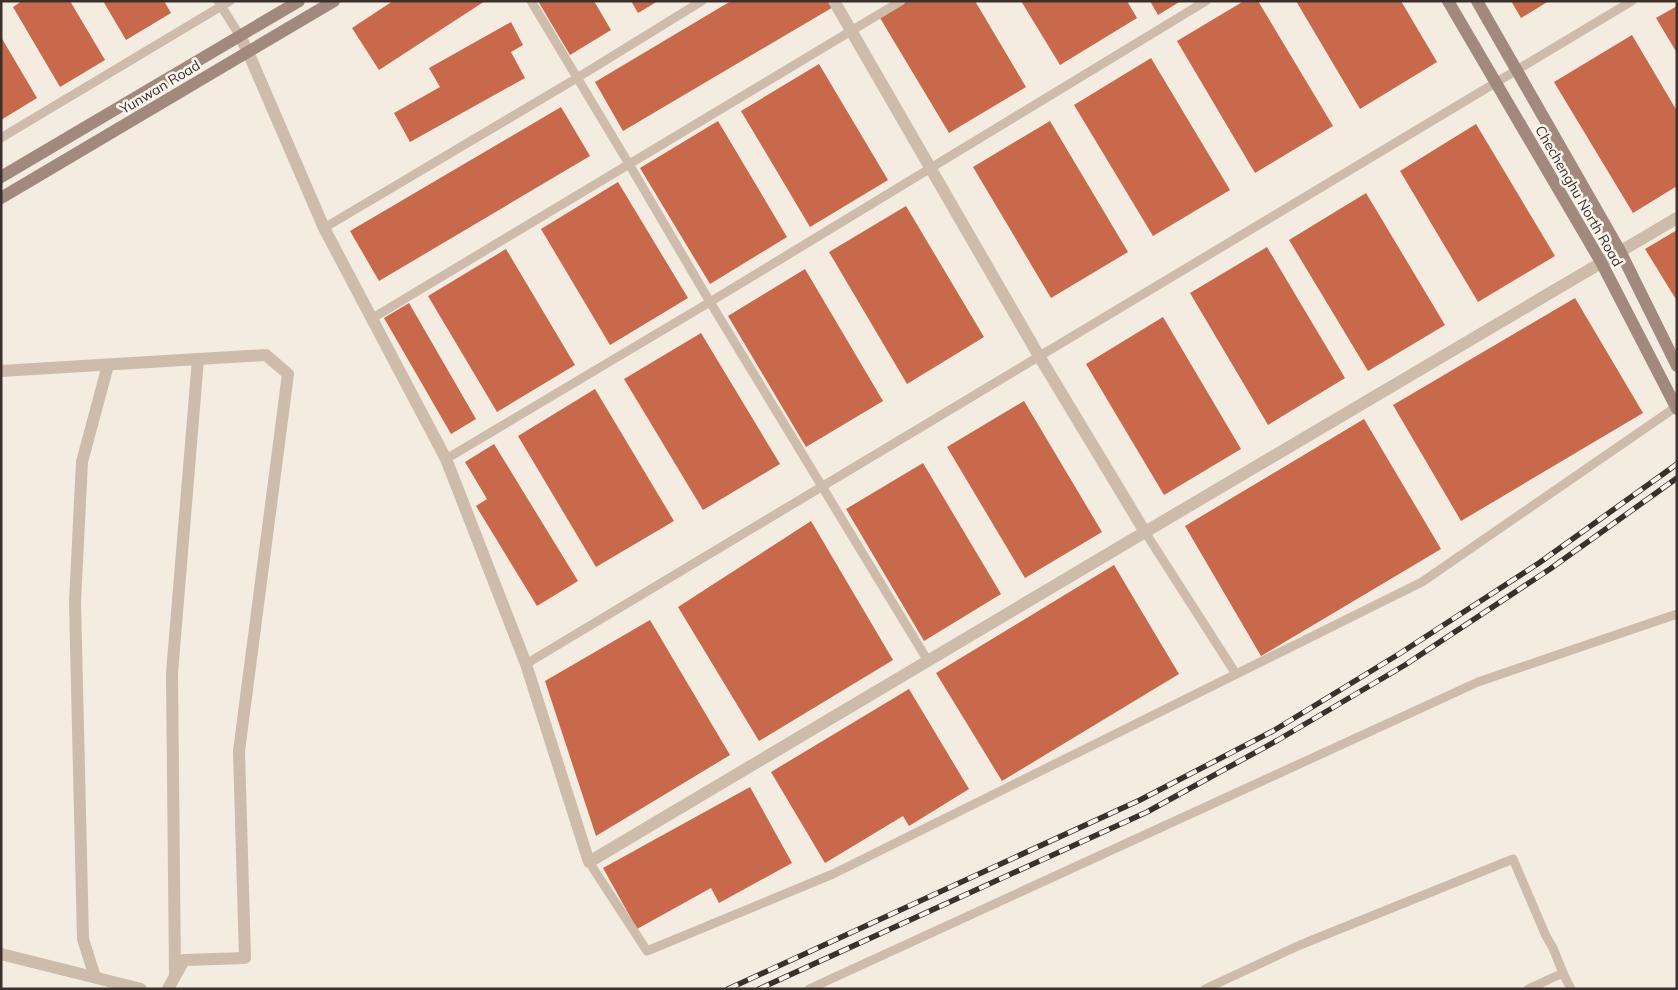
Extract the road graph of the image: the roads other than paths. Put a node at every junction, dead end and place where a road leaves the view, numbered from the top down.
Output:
1 (230, 1) edge
2 (299, 1) edge
3 (334, 1) edge
4 (531, 1) edge
5 (702, 1) edge
6 (834, 1) edge
7 (900, 1) edge
8 (1206, 1) edge
9 (1448, 1) edge
10 (1477, 1) edge
11 (1632, 1) edge
12 (220, 4) edge
13 (852, 31) junction
14 (240, 36) junction
15 (248, 52) junction
16 (1518, 70) junction
17 (577, 78) junction
18 (1496, 83) junction
19 (1, 138) edge
20 (629, 164) junction
21 (932, 168) junction
22 (1, 177) edge
23 (1, 198) edge
24 (1677, 218) edge
25 (324, 228) junction
26 (1620, 251) junction
27 (1601, 262) junction
28 (710, 302) junction
29 (371, 320) junction
30 (1039, 356) junction
31 (198, 359) junction
32 (108, 365) junction
33 (1677, 366) edge
34 (1, 372) edge
35 (1676, 408) edge
36 (446, 459) junction
37 (823, 486) junction
38 (1145, 532) junction
39 (1677, 614) edge
40 (928, 661) junction
41 (526, 664) junction
42 (1236, 674) junction
43 (589, 862) junction
44 (1, 954) edge
45 (1563, 973) junction
46 (175, 976) junction
47 (95, 977) junction
48 (141, 989) edge
49 (168, 989) edge
50 (809, 989) edge
51 (1205, 989) edge
52 (1528, 989) edge
53 (1570, 989) edge

1 - 12 lane
2 - 14 main road, Yunwan Road
3 - 15 main road, Yunwan Road
4 - 17 lane
5 - 17 lane
6 - 13 street
7 - 13 lane
8 - 21 lane
9 - 18 main road, Chechenghu North Road
10 - 16 main road, Chechenghu North Road
11 - 16 lane
12 - 14 lane
12 - 19 lane
13 - 20 lane
13 - 21 street
14 - 15 street
14 - 22 main road, Yunwan Road
15 - 23 main road, Yunwan Road
15 - 25 street
16 - 18 lane
16 - 26 main road, Chechenghu North Road
17 - 20 lane
17 - 25 lane
18 - 27 main road, Chechenghu North Road
18 - 30 lane
20 - 28 lane
20 - 29 lane
21 - 28 lane
21 - 30 street
24 - 26 street
25 - 29 street
26 - 27 street
26 - 33 main road, Chechenghu North Road
27 - 35 main road, Chechenghu North Road
27 - 38 street
28 - 36 lane
28 - 37 lane
29 - 36 street
30 - 37 lane
30 - 38 street
31 - 32 street
31 - 46 street
31 - 46 street
32 - 34 street
32 - 47 street
35 - 42 lane
36 - 41 street
37 - 40 lane
37 - 41 lane
38 - 40 street
38 - 42 lane
39 - 50 lane
40 - 43 street
41 - 43 street
42 - 43 lane
44 - 47 street
45 - 51 lane
45 - 52 lane
45 - 53 lane
46 - 49 street
47 - 48 street

